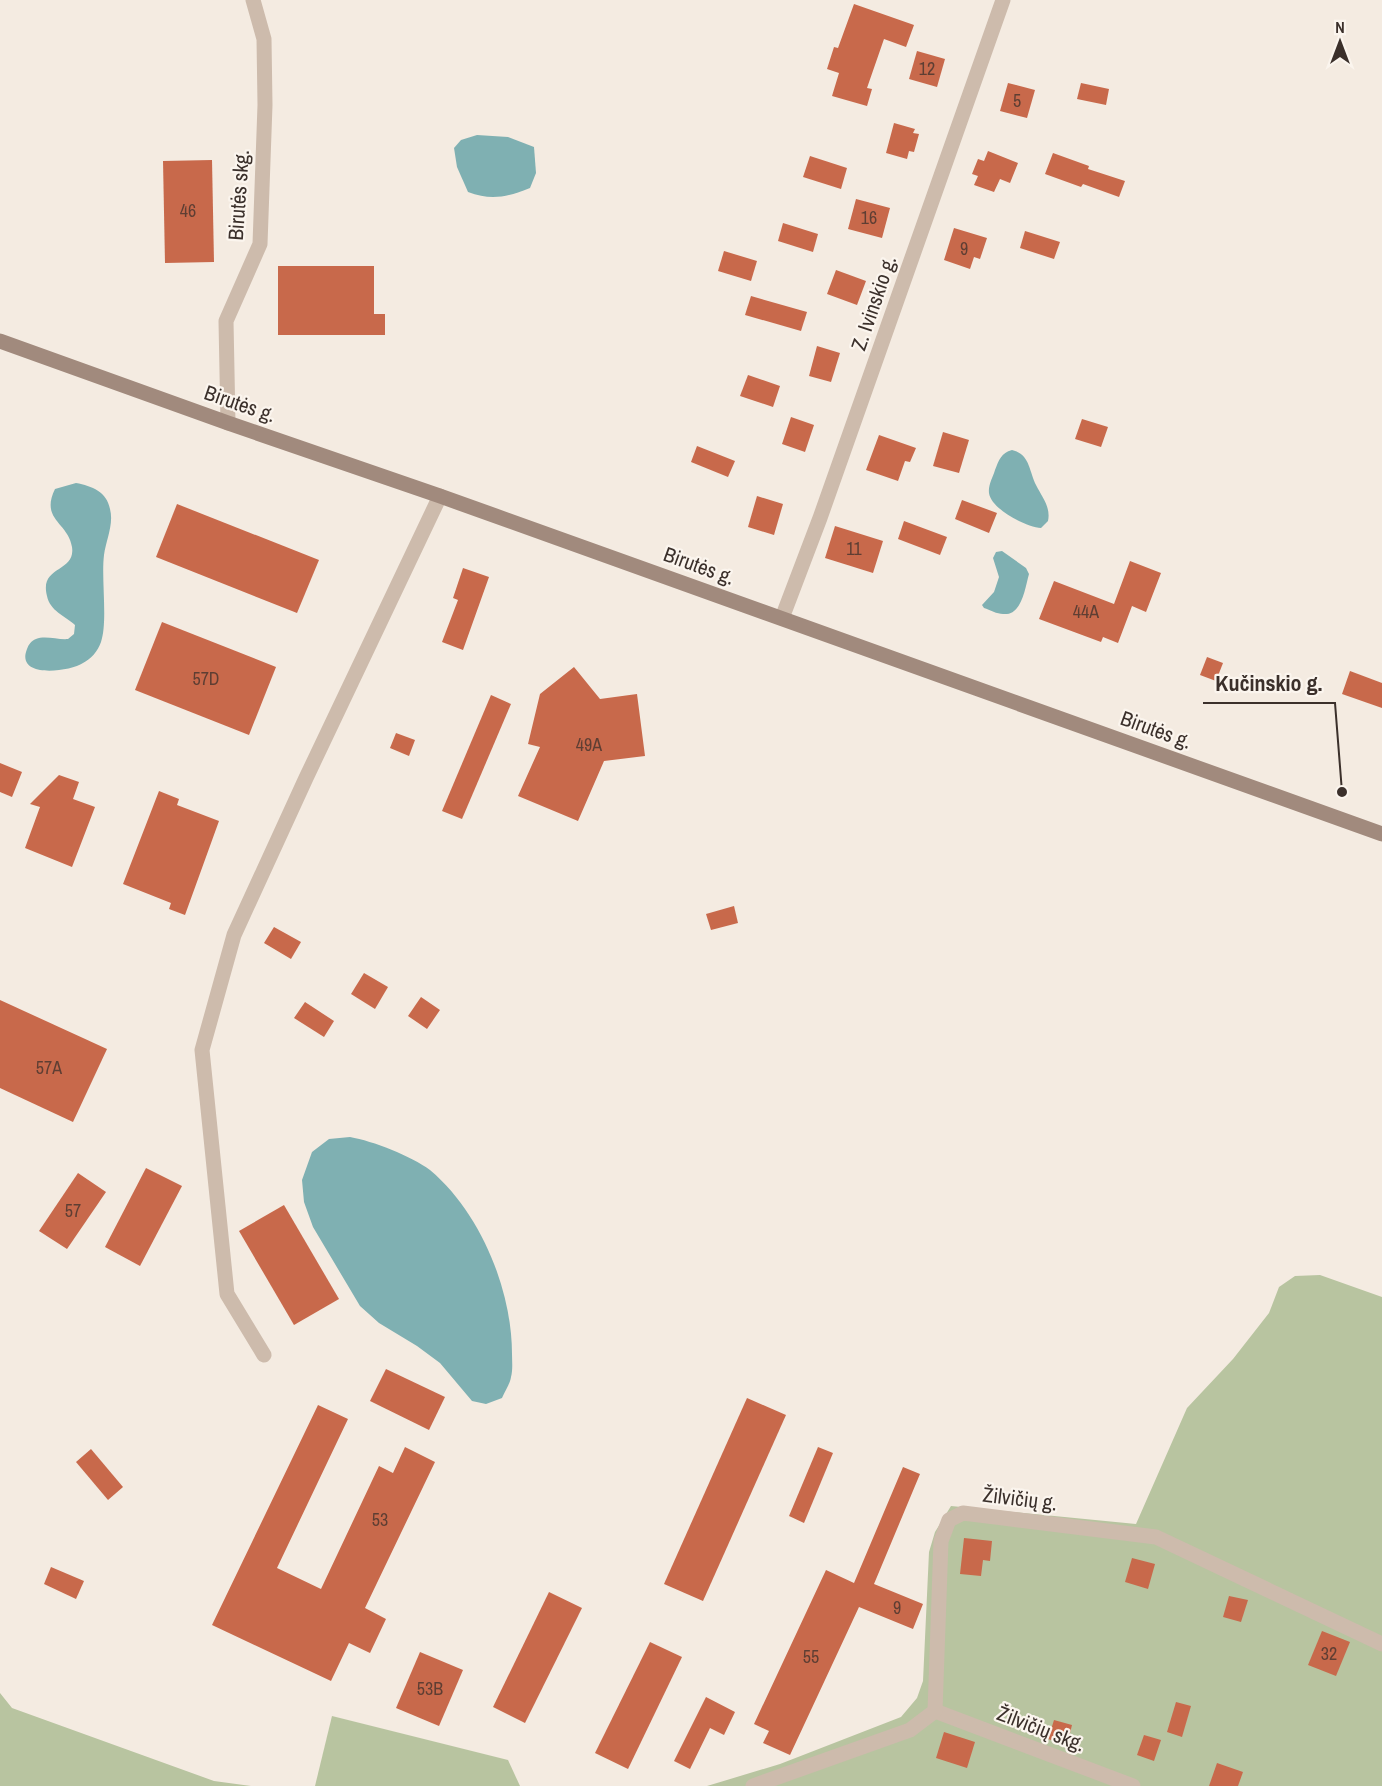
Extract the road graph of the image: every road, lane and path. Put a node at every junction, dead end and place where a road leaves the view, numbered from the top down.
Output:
1 (253, 0) edge
2 (1003, 0) edge
3 (0, 340) edge
4 (228, 423) junction
5 (440, 496) junction
6 (782, 618) junction
7 (1382, 834) edge
8 (264, 1355) dead end
9 (1382, 1644) edge
10 (934, 1710) junction
11 (753, 1786) edge
12 (1133, 1786) edge

1 - 4 street, Birutės skg.
2 - 6 street, Z. Ivinskio g.
3 - 4 main road, Birutės g.
4 - 5 main road, Birutės g.
5 - 6 main road, Birutės g.
5 - 8 street
6 - 7 main road, Birutės g.
9 - 10 street, Žilvičių g.
10 - 11 street
10 - 12 street, Žilvičių skg.

